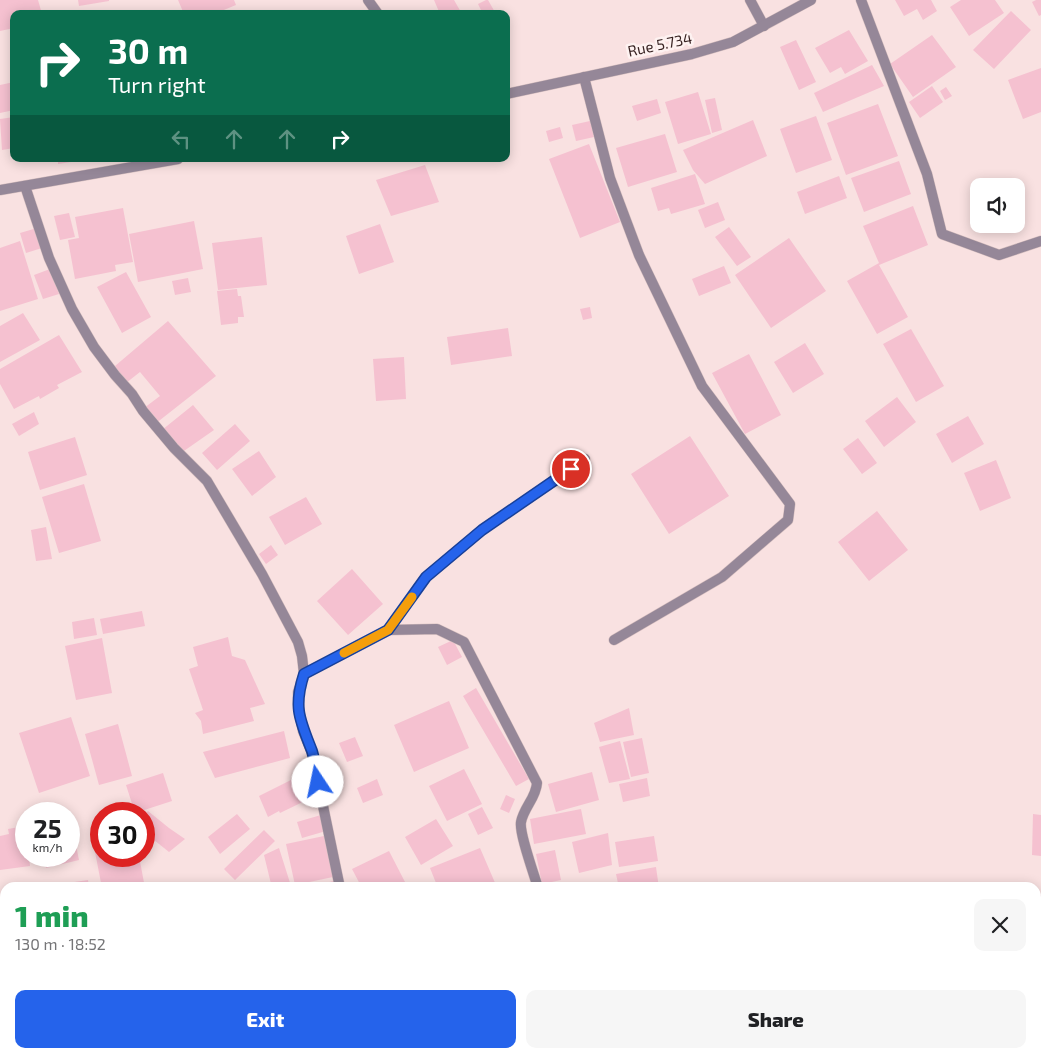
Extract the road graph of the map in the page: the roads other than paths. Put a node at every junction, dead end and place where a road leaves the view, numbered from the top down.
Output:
1 (750, 0) edge
2 (811, 0) edge
3 (861, 0) edge
4 (764, 26) junction
5 (584, 77) junction
6 (510, 93) edge
7 (161, 162) edge
8 (25, 186) junction
9 (0, 190) edge
10 (1041, 241) edge
11 (586, 459) dead end
12 (388, 630) junction
13 (614, 640) dead end
14 (304, 674) junction
15 (339, 882) edge
16 (536, 882) edge

1 - 4 street
2 - 4 street, Rue 5.734
3 - 10 street
4 - 5 street, Rue 5.734
5 - 6 street, Rue 5.734
5 - 13 street
7 - 8 street
8 - 9 street
8 - 14 street
11 - 12 street
12 - 14 street
12 - 16 street
14 - 15 street

